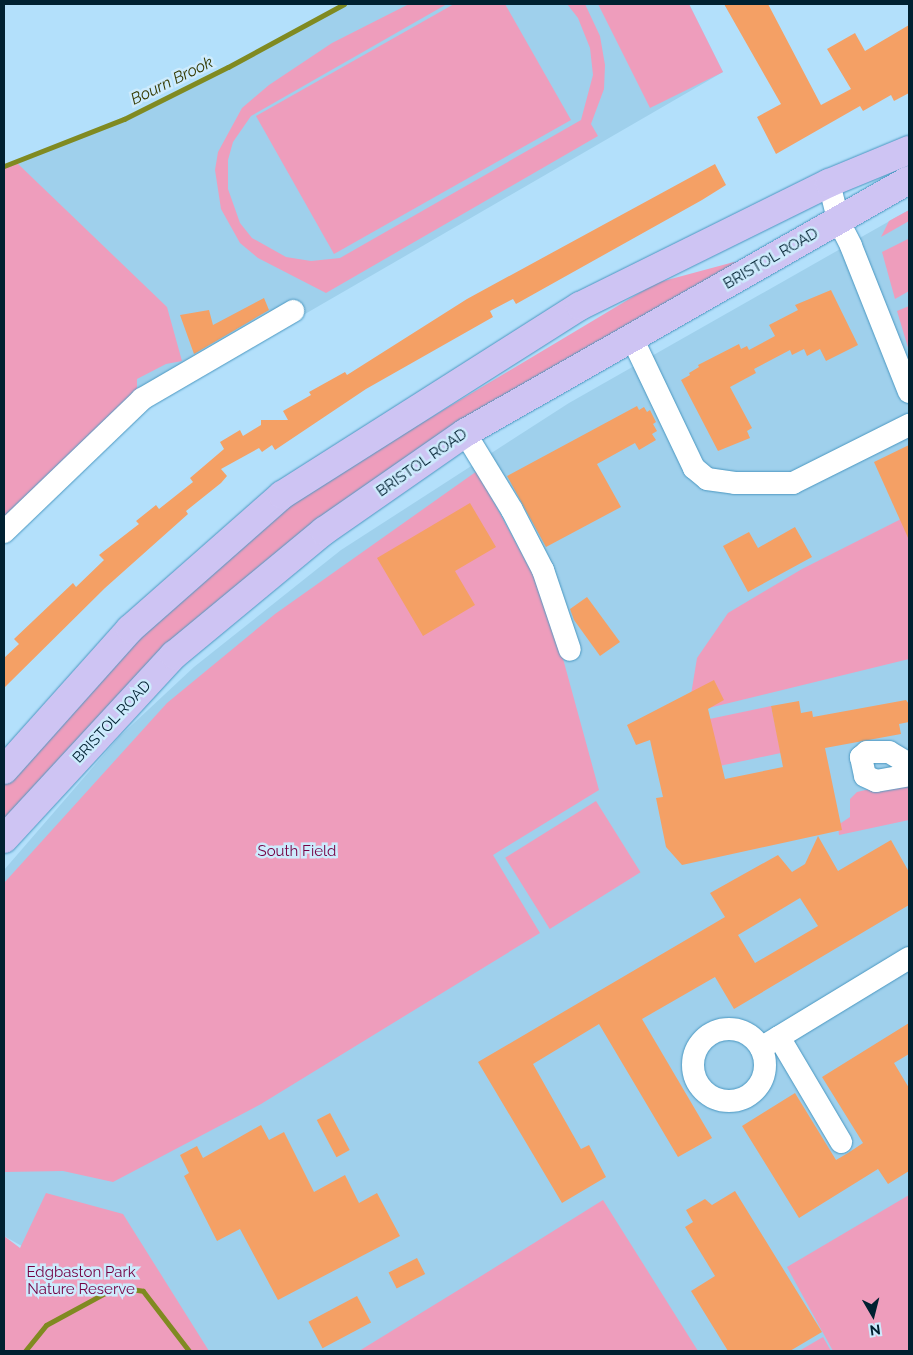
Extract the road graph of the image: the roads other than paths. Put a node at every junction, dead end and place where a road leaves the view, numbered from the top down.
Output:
1 (909, 150) edge
2 (909, 180) edge
3 (830, 183) junction
4 (838, 220) junction
5 (636, 278) junction
6 (293, 311) dead end
7 (632, 338) junction
8 (909, 392) edge
9 (909, 424) edge
10 (465, 433) junction
11 (4, 532) edge
12 (570, 650) dead end
13 (909, 764) edge
14 (4, 770) edge
15 (909, 775) edge
16 (4, 839) edge
17 (909, 958) edge
18 (841, 1142) dead end

1 - 3 highway
2 - 4 highway, BRISTOL ROAD
3 - 4 street
3 - 5 highway
4 - 5 highway
4 - 7 highway, BRISTOL ROAD
4 - 8 street
5 - 14 highway
6 - 11 street
7 - 9 street
7 - 10 highway, BRISTOL ROAD
10 - 12 street
10 - 16 highway, BRISTOL ROAD
13 - 15 street
17 - 18 street

